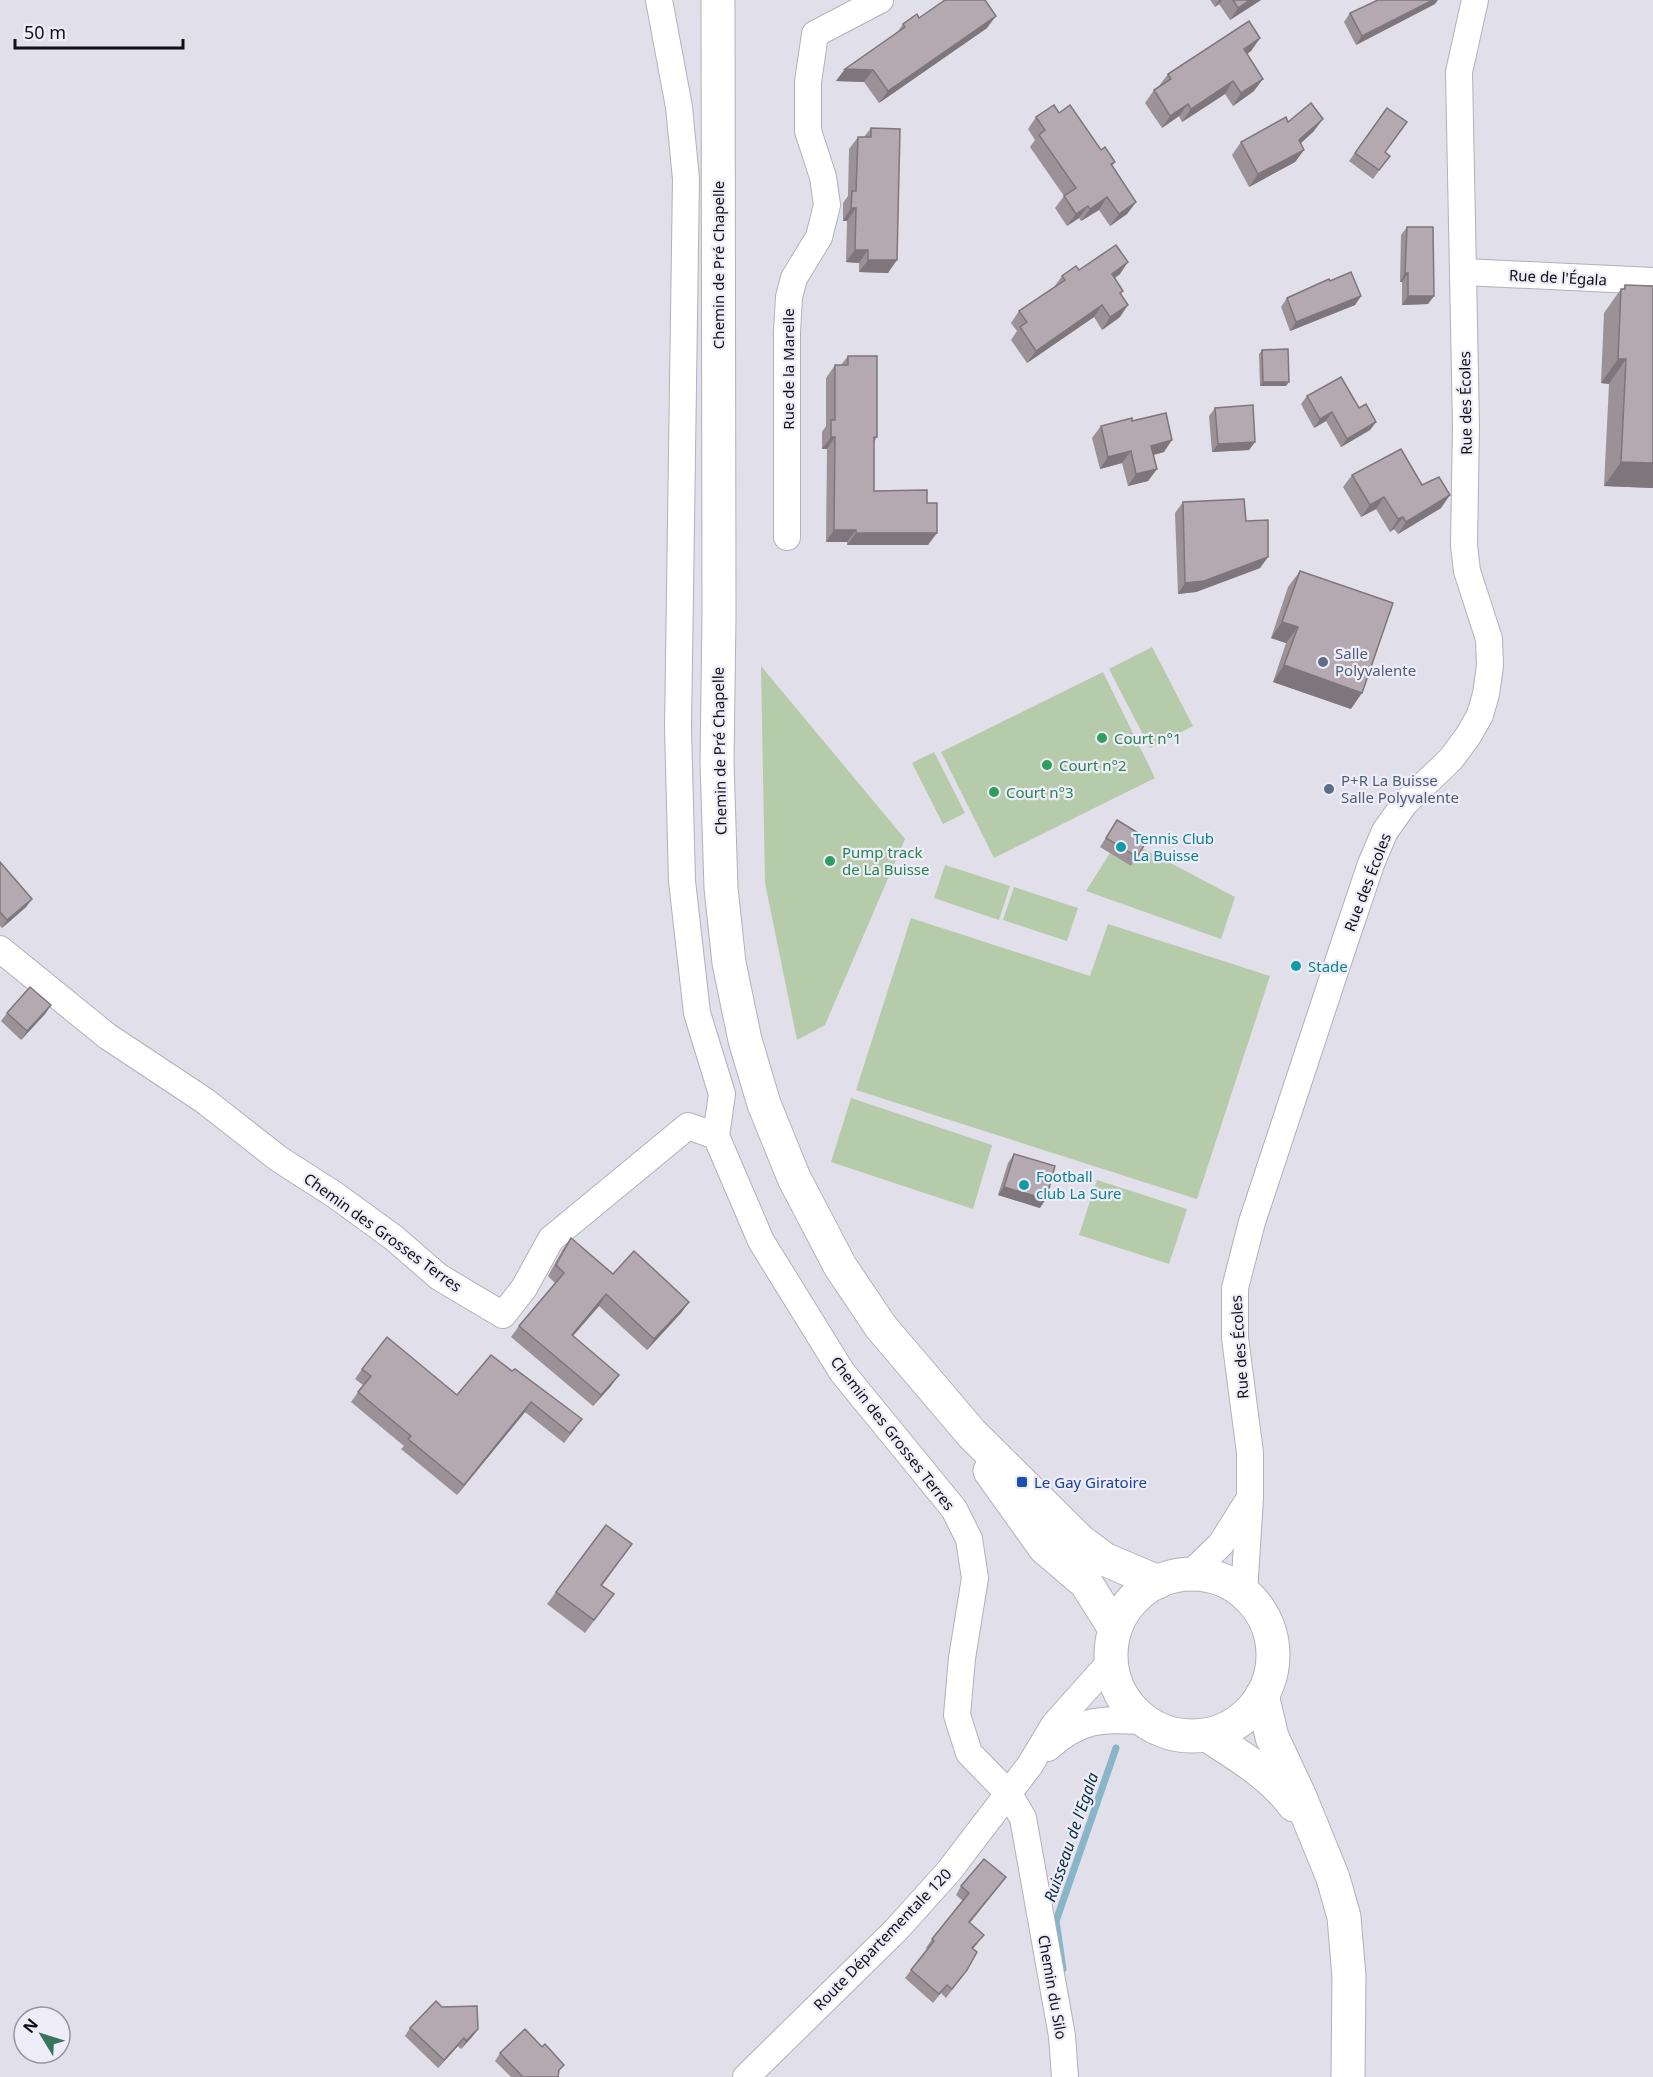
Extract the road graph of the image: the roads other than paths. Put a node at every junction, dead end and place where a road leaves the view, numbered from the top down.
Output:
1 (659, 0) edge
2 (718, 0) edge
3 (880, 0) edge
4 (1475, 0) edge
5 (1464, 272) junction
6 (1653, 281) edge
7 (787, 537) dead end
8 (0, 949) edge
9 (716, 1136) junction
10 (972, 1434) junction
11 (1250, 1498) junction
12 (1190, 1574) junction
13 (1158, 1582) junction
14 (1244, 1593) junction
15 (1115, 1629) junction
16 (1111, 1661) junction
17 (1262, 1695) junction
18 (1143, 1721) junction
19 (1208, 1735) junction
20 (1030, 1765) junction
21 (1009, 1794) junction
22 (1315, 1834) junction
23 (746, 2077) edge
24 (1065, 2077) edge
25 (1348, 2077) edge

1 - 9 street
2 - 10 main road, Chemin de Pré Chapelle
3 - 7 street, Rue de la Marelle
4 - 5 street, Rue des Écoles
5 - 6 street, Rue de l'Égala
5 - 11 street, Rue des Écoles
8 - 9 street, Chemin des Grosses Terres
9 - 21 street, Chemin des Grosses Terres
10 - 13 main road, Chemin de Pré Chapelle
10 - 15 main road, Chemin de Pré Chapelle
11 - 12 street
11 - 14 street, Rue des Écoles
12 - 13 main road
12 - 14 main road
13 - 15 main road
14 - 17 main road
15 - 16 main road
16 - 18 main road
16 - 20 street
17 - 19 main road
17 - 22 main road
18 - 19 main road
18 - 20 street
19 - 22 main road
20 - 21 street, Route Départementale 120
21 - 23 street, Route Départementale 120
21 - 24 street, Chemin du Silo
22 - 25 main road

